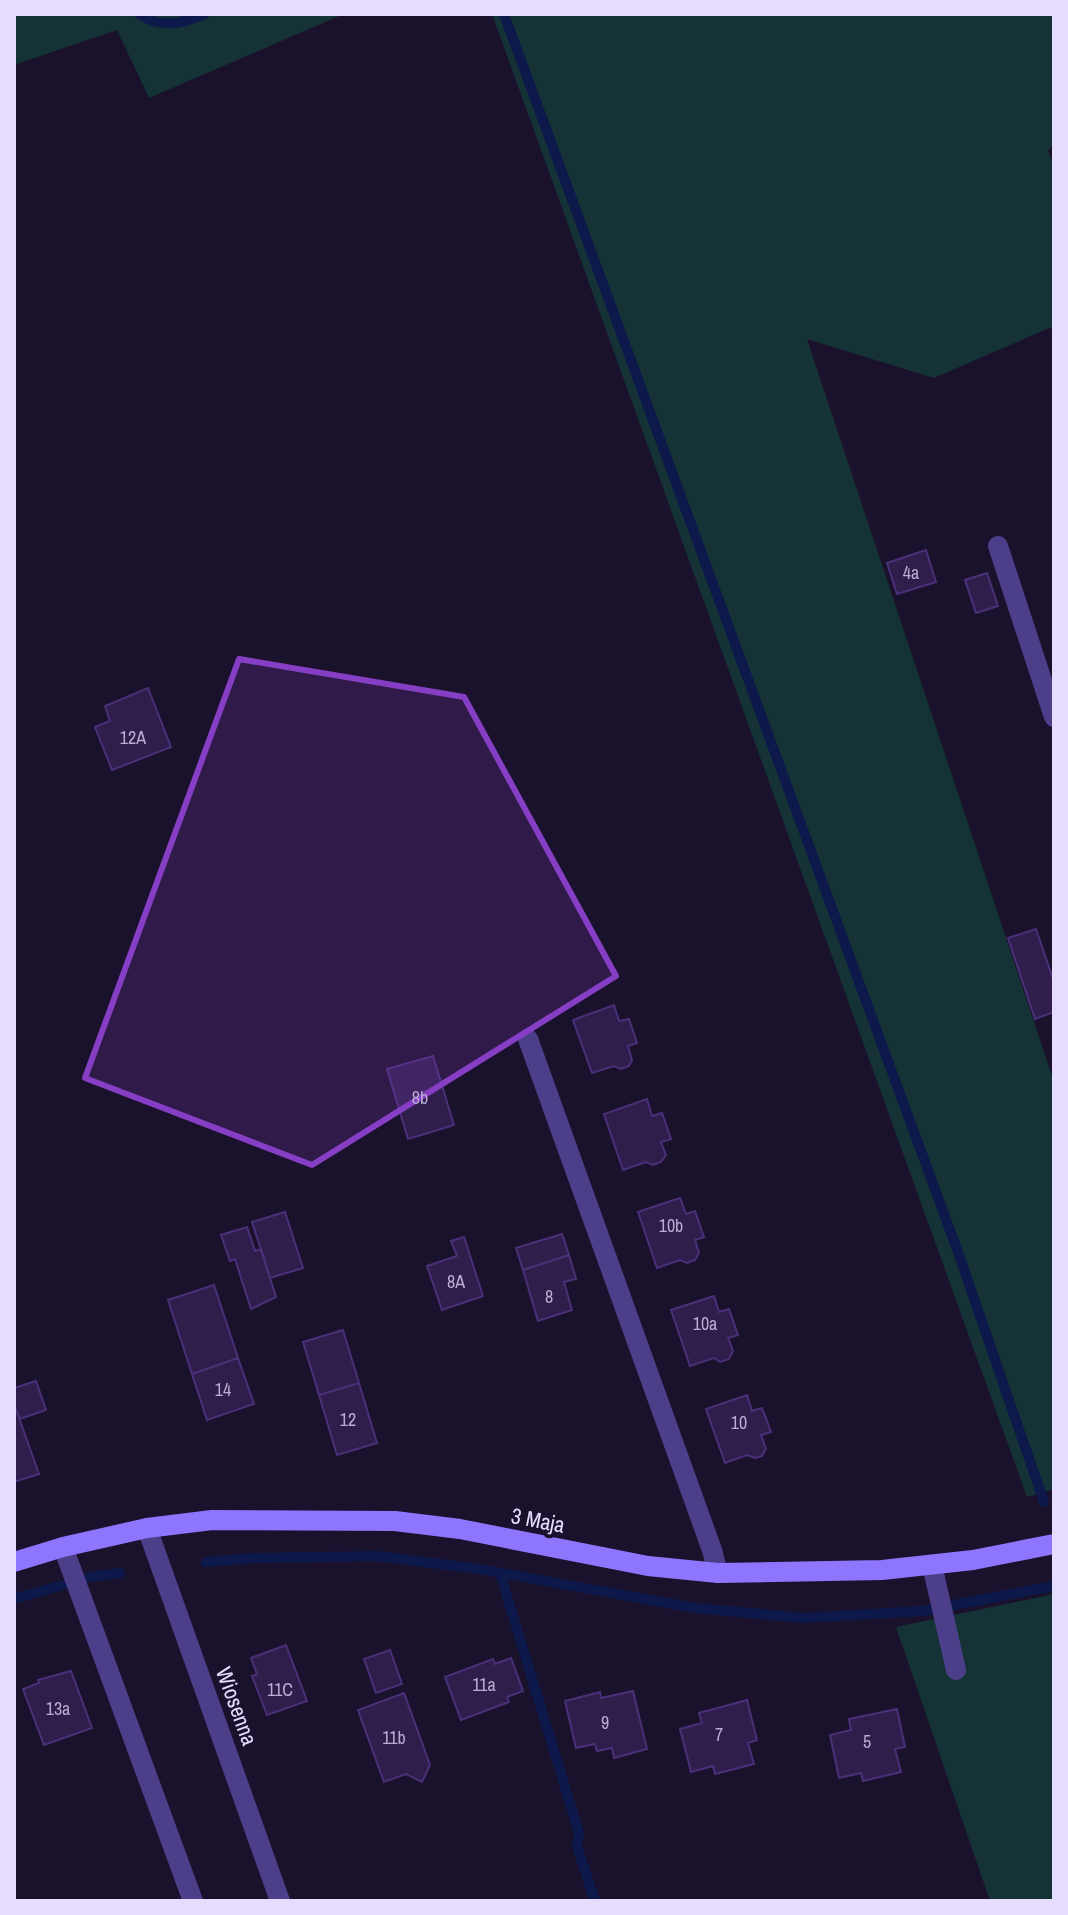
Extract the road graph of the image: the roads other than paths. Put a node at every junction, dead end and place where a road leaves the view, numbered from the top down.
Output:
1 (998, 546) dead end
2 (1054, 717) edge
3 (528, 1039) dead end
4 (147, 1528) junction
5 (1054, 1544) edge
6 (63, 1547) junction
7 (14, 1562) edge
8 (932, 1565) junction
9 (718, 1573) junction
10 (956, 1670) dead end
11 (193, 1901) edge
12 (280, 1901) edge

1 - 2 street
3 - 9 street
4 - 6 street, 3 Maja
4 - 9 street, 3 Maja
4 - 12 street, Wiosenna
5 - 8 street, 3 Maja
6 - 7 street, 3 Maja
6 - 11 street
8 - 9 street, 3 Maja
8 - 10 street

